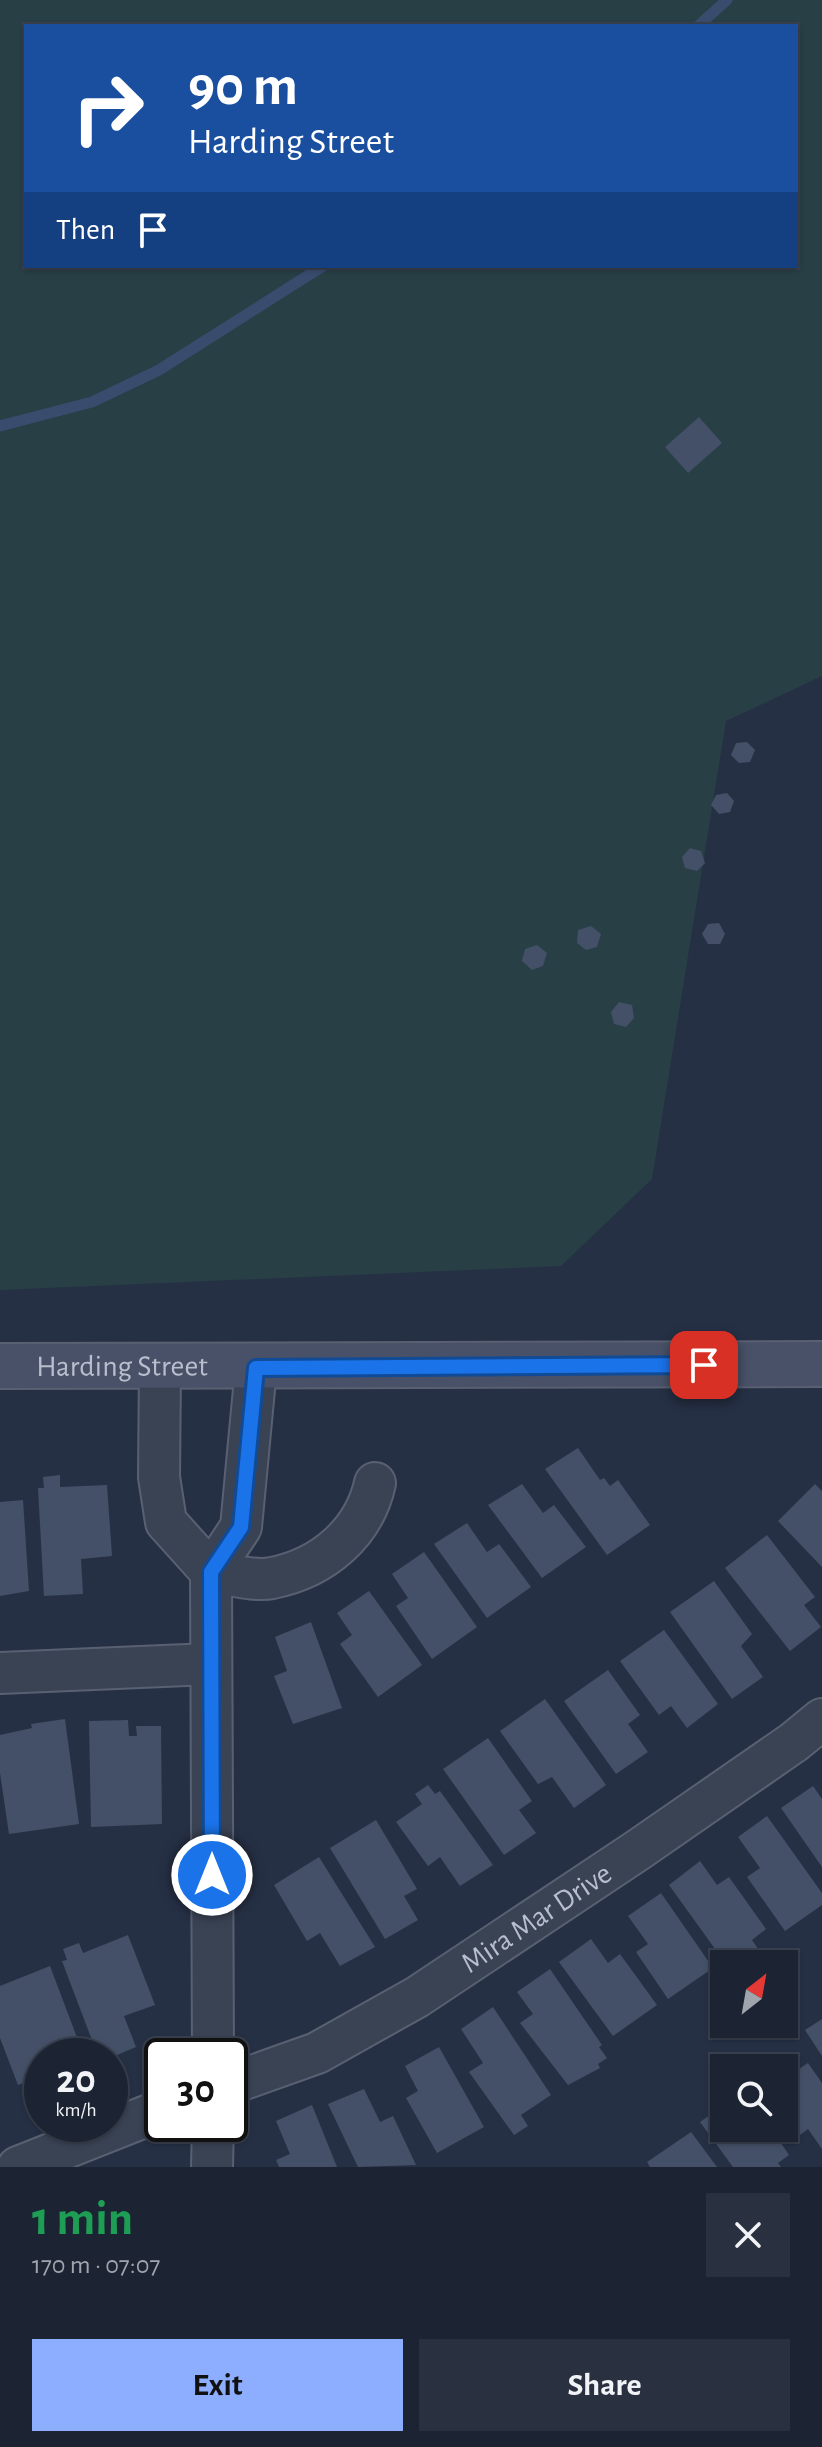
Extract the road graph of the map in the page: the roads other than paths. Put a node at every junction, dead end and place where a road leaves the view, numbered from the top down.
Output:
1 (822, 1364) edge
2 (0, 1366) edge
3 (160, 1367) junction
4 (256, 1368) junction
5 (375, 1483) dead end
6 (211, 1572) junction
7 (210, 1664) junction
8 (0, 1673) edge
9 (822, 1719) edge
10 (213, 2038) edge
11 (248, 2078) edge
12 (144, 2117) edge
13 (213, 2142) edge
14 (18, 2167) edge
15 (212, 2167) edge

1 - 4 street, Harding Street
2 - 3 street, Harding Street
3 - 4 street, Harding Street
3 - 6 street
4 - 6 street
5 - 6 street
6 - 7 street
7 - 8 street
7 - 10 street
9 - 11 street, Mira Mar Drive
12 - 14 street
13 - 15 street

